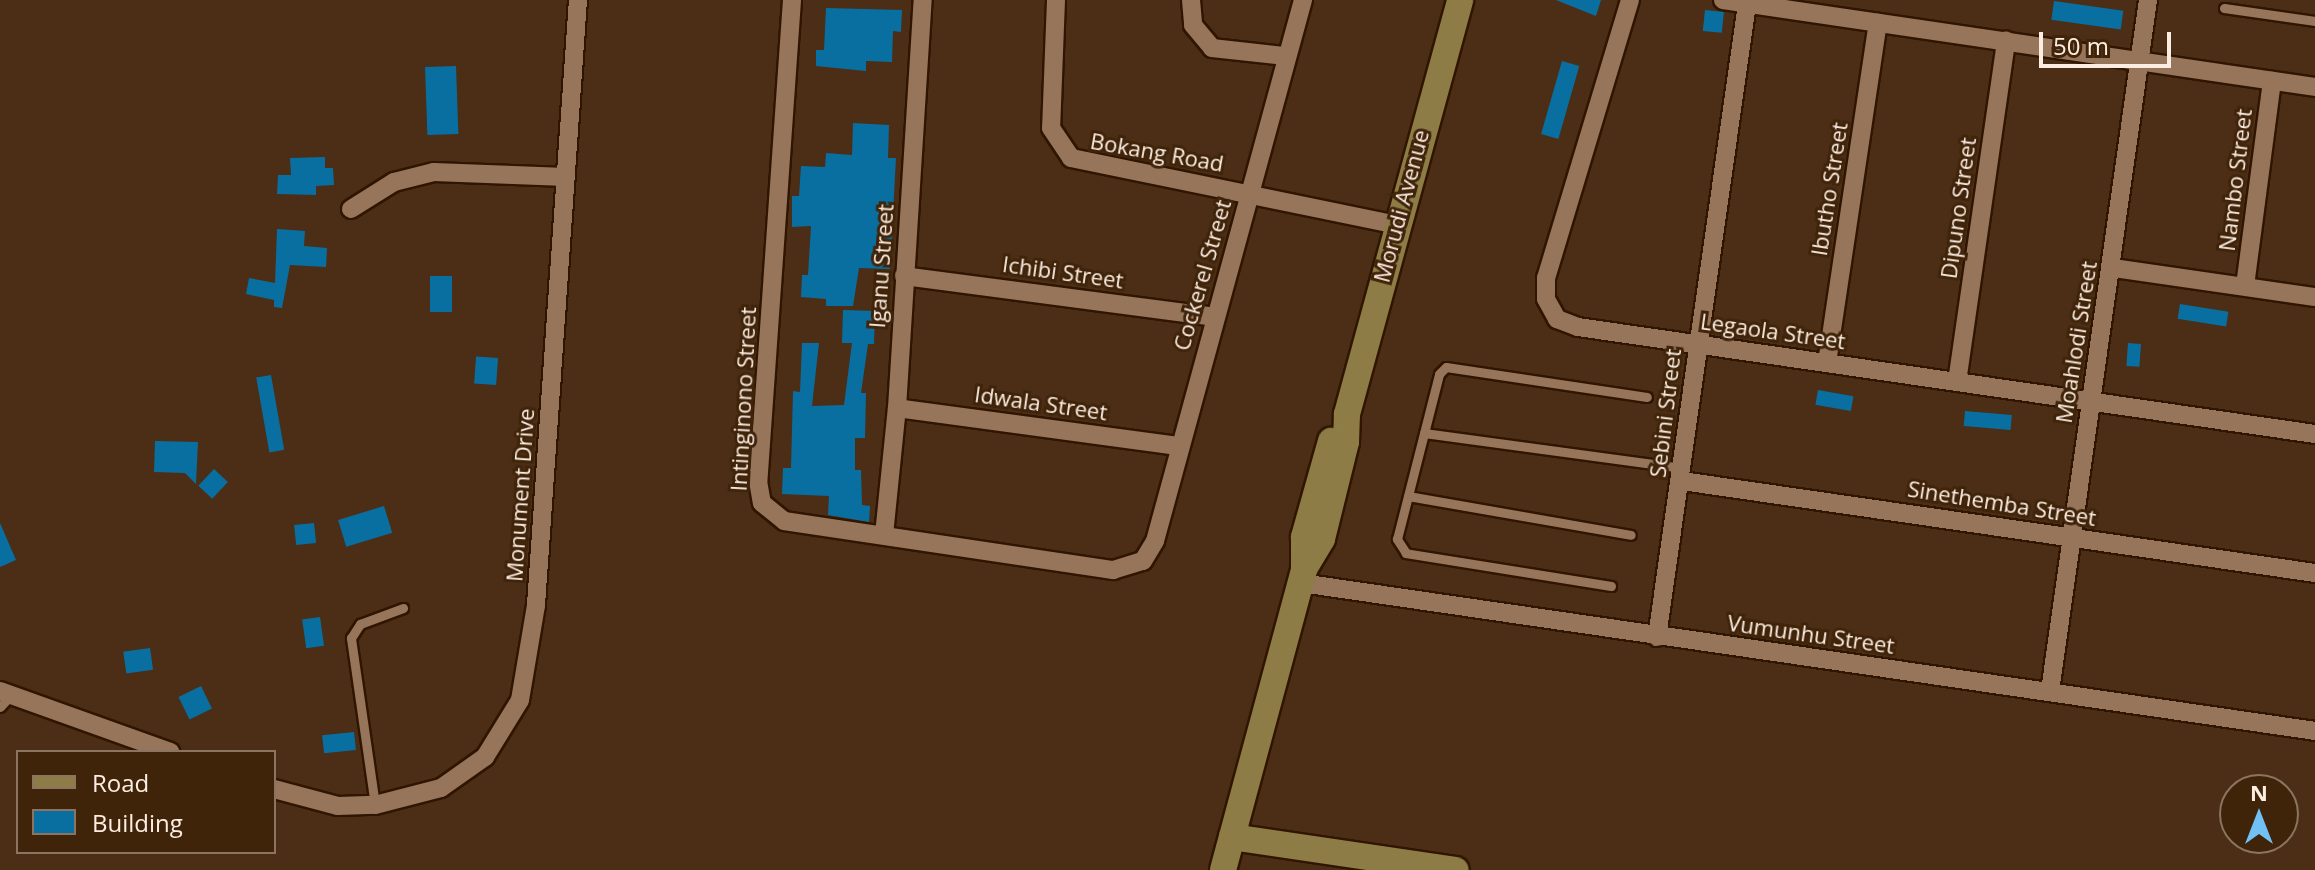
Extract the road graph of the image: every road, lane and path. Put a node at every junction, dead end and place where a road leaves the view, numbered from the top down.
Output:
1 (578, 0) edge
2 (792, 0) edge
3 (923, 0) edge
4 (1056, 0) edge
5 (1191, 0) edge
6 (1303, 0) edge
7 (1460, 0) edge
8 (1630, 0) edge
9 (1723, 0) edge
10 (2148, 0) edge
11 (1747, 4) junction
12 (2224, 8) dead end
13 (2315, 21) edge
14 (1878, 23) junction
15 (2006, 41) junction
16 (1284, 56) junction
17 (2139, 61) junction
18 (2272, 81) junction
19 (2315, 87) edge
20 (566, 177) junction
21 (1251, 193) junction
22 (351, 209) dead end
23 (1397, 225) junction
24 (2113, 268) junction
25 (904, 276) junction
26 (2245, 286) junction
27 (2315, 297) edge
28 (1214, 317) junction
29 (1697, 344) junction
30 (1827, 363) junction
31 (1957, 382) junction
32 (1647, 397) dead end
33 (2090, 402) junction
34 (897, 408) junction
35 (1424, 433) junction
36 (2315, 434) edge
37 (1178, 446) junction
38 (1682, 474) junction
39 (1408, 496) junction
40 (884, 535) junction
41 (1631, 535) dead end
42 (2071, 539) junction
43 (1143, 561) joint
44 (2315, 573) edge
45 (1302, 576) junction
46 (1611, 586) dead end
47 (403, 608) dead end
48 (1657, 637) junction
49 (2050, 691) junction
50 (3, 700) edge
51 (2315, 731) edge
52 (164, 750) edge
53 (276, 790) edge
54 (375, 805) junction
55 (1232, 837) junction
56 (1223, 870) edge
57 (1456, 870) edge

1 - 20 street, Monument Drive
2 - 40 street, Intinginono Street
3 - 25 street, Iganu Street
4 - 21 street, Bokang Road
5 - 16 street
6 - 16 street, Cockerel Street
7 - 23 street, Morudi Avenue
8 - 29 street, Legaola Street
9 - 11 street
10 - 17 street, Moahlodi Street
11 - 14 street
11 - 29 street, Sebini Street
12 - 13 lane
14 - 15 street
14 - 30 street, Ibutho Street
15 - 17 street
15 - 31 street, Dipuno Street
16 - 21 street, Cockerel Street
17 - 18 street
17 - 24 street, Moahlodi Street
18 - 19 street
18 - 26 street, Nambo Street
20 - 22 street
20 - 54 street, Monument Drive
21 - 23 street, Bokang Road
21 - 28 street, Cockerel Street
23 - 45 street, Morudi Avenue
24 - 26 street
24 - 33 street, Moahlodi Street
25 - 28 street, Ichibi Street
25 - 34 street, Iganu Street
26 - 27 street
28 - 37 street, Cockerel Street
29 - 30 street, Legaola Street
29 - 38 street, Sebini Street
30 - 31 street, Legaola Street
31 - 33 street, Legaola Street
32 - 35 lane
33 - 36 street, Legaola Street
33 - 42 street, Moahlodi Street
34 - 37 street, Idwala Street
34 - 40 street, Iganu Street
35 - 38 lane
35 - 39 lane
37 - 43 street, Cockerel Street
38 - 42 street, Sinethemba Street
38 - 48 street, Sebini Street
39 - 41 lane
39 - 46 lane
40 - 43 street, Intinginono Street
42 - 44 street, Sinethemba Street
42 - 49 street, Moahlodi Street
45 - 48 street, Vumunhu Street
45 - 55 street, Morudi Avenue
47 - 54 lane
48 - 49 street, Vumunhu Street
49 - 51 street, Vumunhu Street
50 - 52 street
53 - 54 street, Monument Drive
55 - 56 street, Morudi Avenue
55 - 57 street

